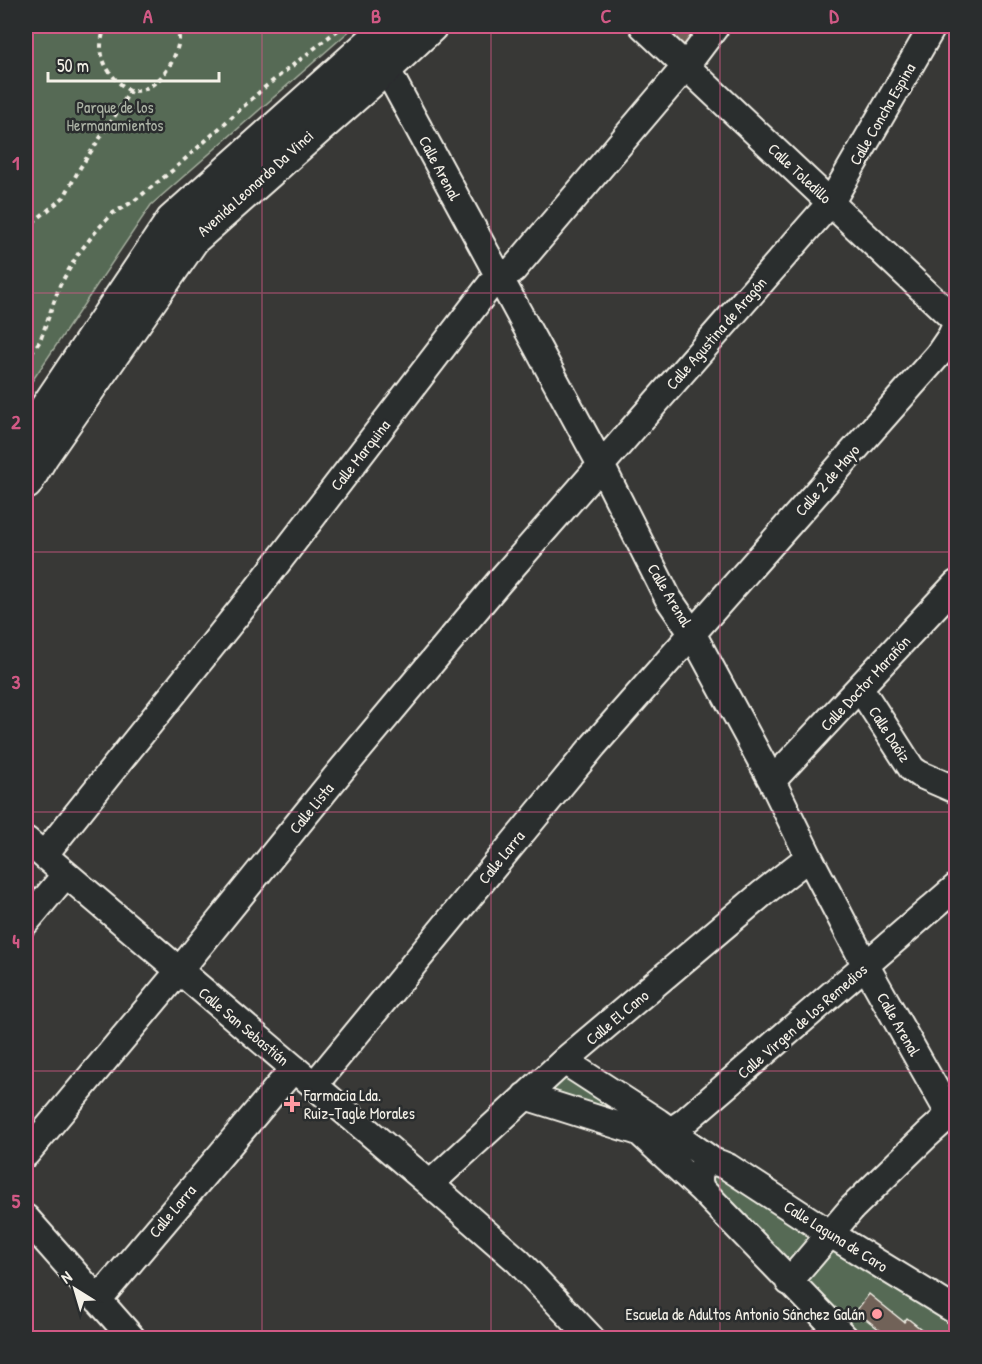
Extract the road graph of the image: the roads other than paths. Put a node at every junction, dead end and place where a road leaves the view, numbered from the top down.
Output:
1 (390, 26) edge
2 (431, 26) edge
3 (643, 26) edge
4 (716, 26) edge
5 (933, 26) edge
6 (686, 66) junction
7 (386, 68) junction
8 (831, 202) junction
9 (498, 275) junction
10 (957, 323) edge
11 (26, 438) edge
12 (601, 465) junction
13 (26, 483) edge
14 (957, 584) edge
15 (692, 633) junction
16 (860, 688) junction
17 (772, 781) junction
18 (957, 790) edge
19 (35, 848) edge
20 (809, 857) junction
21 (66, 874) junction
22 (957, 887) edge
23 (26, 922) edge
24 (866, 966) junction
25 (179, 971) junction
26 (564, 1061) junction
27 (294, 1068) junction
28 (315, 1084) junction
29 (525, 1096) junction
30 (954, 1115) edge
31 (671, 1131) junction
32 (639, 1132) junction
33 (26, 1154) edge
34 (714, 1162) junction
35 (430, 1184) junction
36 (702, 1190) junction
37 (26, 1218) edge
38 (829, 1233) junction
39 (789, 1282) junction
40 (98, 1300) junction
41 (957, 1311) edge
42 (832, 1334) edge
43 (132, 1338) edge
44 (591, 1338) edge

1 - 11 street, Avenida Leonardo Da Vinci
2 - 7 street, Avenida Leonardo Da Vinci
3 - 6 street, Calle Toledillo
4 - 6 street, Calle Marquina
5 - 8 street, Calle Concha Espina
6 - 8 street, Calle Toledillo
6 - 9 street, Calle Marquina
7 - 9 street, Calle Arenal
7 - 13 street, Avenida Leonardo Da Vinci
8 - 10 street, Calle Toledillo
8 - 12 street, Calle Agustina de Aragón
9 - 12 street, Calle Arenal
9 - 19 street, Calle Marquina
10 - 15 street, Calle 2 de Mayo
12 - 15 street, Calle Arenal
12 - 25 street, Calle Lista
14 - 16 street, Calle Doctor Marañón
15 - 17 street, Calle Arenal
15 - 28 street, Calle Larra
16 - 17 street, Calle Doctor Marañón
16 - 18 street, Calle Daóiz
17 - 20 street, Calle Arenal
19 - 21 street, Calle San Sebastián
20 - 24 street, Calle Arenal
20 - 26 street, Calle El Cano
21 - 23 street
21 - 25 street, Calle San Sebastián
22 - 24 street, Calle Virgen de los Remedios
24 - 30 street, Calle Arenal
24 - 31 street, Calle Virgen de los Remedios
25 - 27 street, Calle San Sebastián
25 - 33 street, Calle Lista
26 - 29 street, Calle El Cano
26 - 31 street, Calle Laguna de Caro
27 - 28 street, Calle San Sebastián
27 - 40 street, Calle Larra
28 - 35 street, Calle San Sebastián
29 - 32 street
29 - 35 street, Calle El Cano
30 - 38 street
31 - 32 street
31 - 34 street, Calle Laguna de Caro
32 - 36 street
34 - 36 street
34 - 38 street, Calle Laguna de Caro
35 - 44 street, Calle San Sebastián
36 - 39 street
37 - 40 street
38 - 39 street
38 - 41 street, Calle Laguna de Caro
39 - 42 street
40 - 43 street

